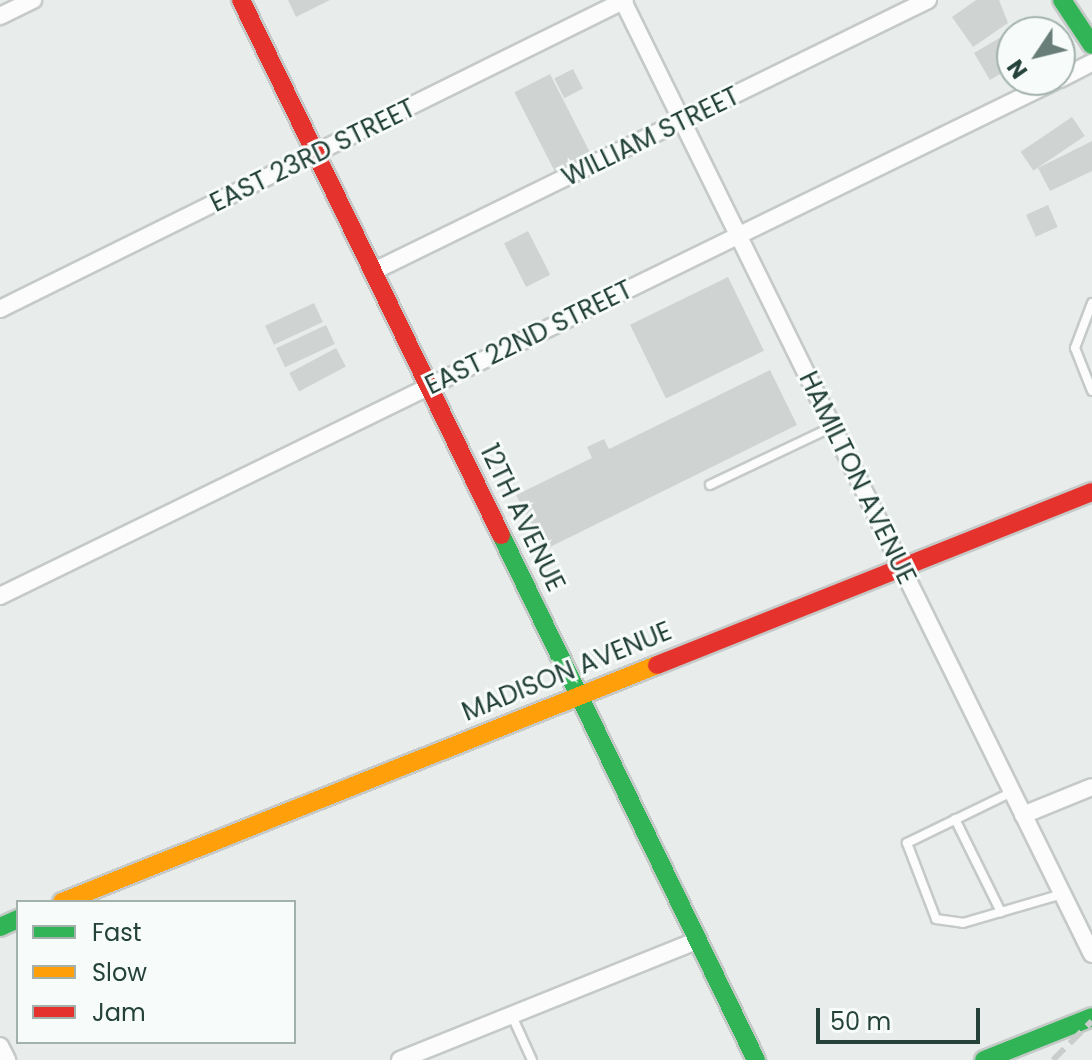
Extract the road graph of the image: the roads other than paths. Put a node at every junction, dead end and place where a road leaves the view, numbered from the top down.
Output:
1 (33, 0) edge
2 (241, 0) edge
3 (624, 0) edge
4 (928, 0) edge
5 (1062, 0) edge
6 (0, 16) edge
7 (1092, 45) edge
8 (1023, 96) edge
9 (682, 122) junction
10 (316, 155) junction
11 (738, 236) junction
12 (372, 272) junction
13 (1092, 303) edge
14 (0, 309) edge
15 (428, 387) junction
16 (1092, 391) edge
17 (832, 427) junction
18 (710, 485) dead end
19 (1092, 492) edge
20 (901, 567) junction
21 (0, 596) edge
22 (580, 695) junction
23 (1092, 787) edge
24 (1012, 792) junction
25 (1023, 815) junction
26 (955, 819) junction
27 (1062, 894) junction
28 (67, 900) edge
29 (1001, 912) junction
30 (698, 940) junction
31 (1092, 954) edge
32 (511, 1015) junction
33 (1092, 1017) edge
34 (0, 1046) edge
35 (7, 1060) edge
36 (400, 1060) edge
37 (532, 1060) edge
38 (756, 1060) edge
39 (984, 1060) edge

1 - 6 street
2 - 10 street, 12TH AVENUE
3 - 9 street, HAMILTON AVENUE
3 - 10 street, EAST 23RD STREET
4 - 9 street, WILLIAM STREET
5 - 7 street
8 - 11 street, EAST 22ND STREET
9 - 11 street, HAMILTON AVENUE
9 - 12 street, WILLIAM STREET
10 - 12 street, 12TH AVENUE
10 - 14 street, EAST 23RD STREET
11 - 15 street, EAST 22ND STREET
11 - 17 street, HAMILTON AVENUE
12 - 15 street, 12TH AVENUE
13 - 16 lane
15 - 21 street, EAST 22ND STREET
15 - 22 street, 12TH AVENUE
17 - 18 lane
17 - 20 street, HAMILTON AVENUE
19 - 20 street, MADISON AVENUE
20 - 22 street, MADISON AVENUE
20 - 24 street, HAMILTON AVENUE
22 - 28 street, MADISON AVENUE
22 - 30 street, 12TH AVENUE
23 - 25 street
24 - 25 street, HAMILTON AVENUE
24 - 26 lane
25 - 27 street, HAMILTON AVENUE
26 - 29 lane
26 - 29 lane
27 - 29 lane
27 - 31 street, HAMILTON AVENUE
30 - 32 street
30 - 38 street, 12TH AVENUE
32 - 36 street
32 - 37 lane
33 - 39 street
34 - 35 street

